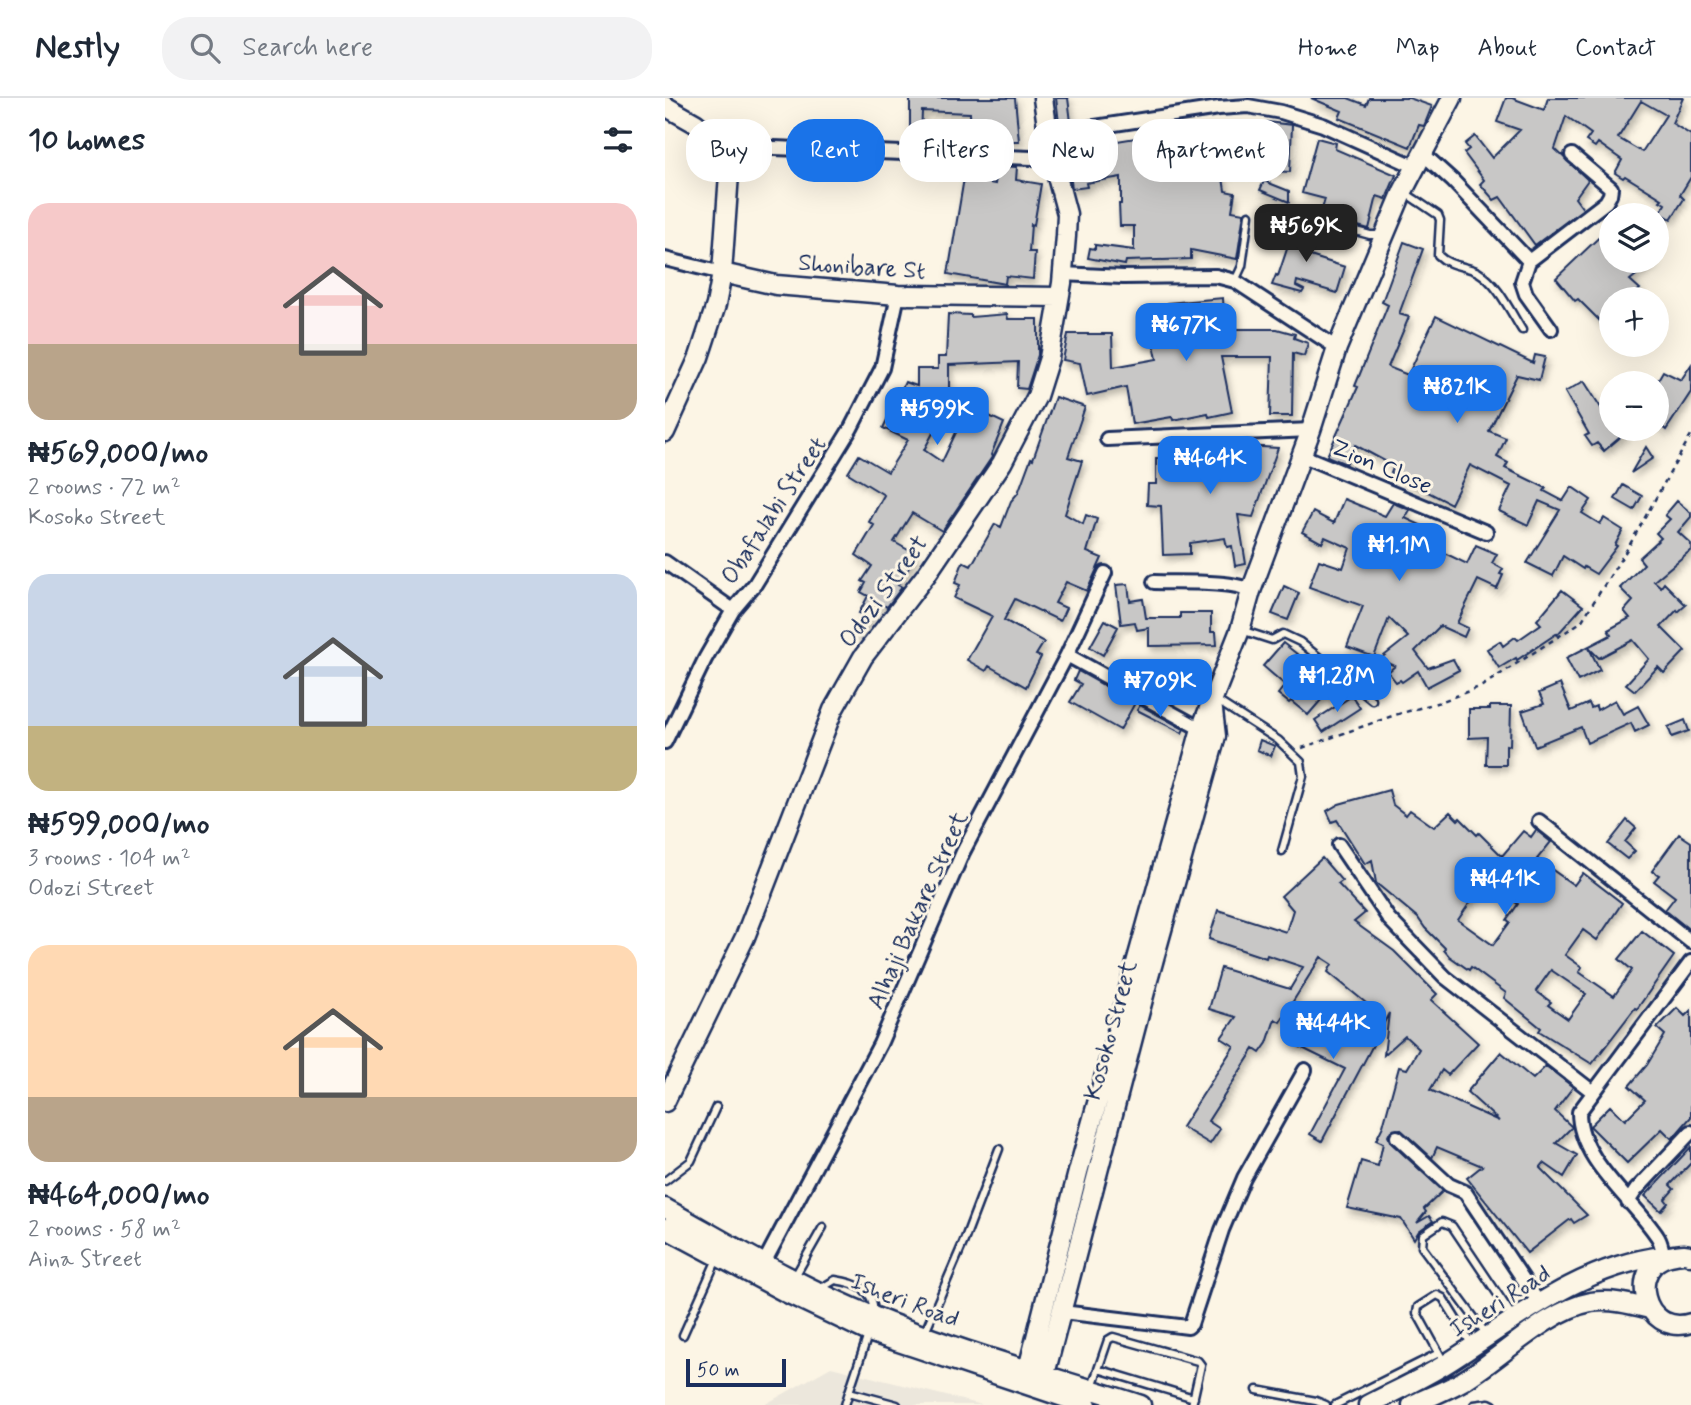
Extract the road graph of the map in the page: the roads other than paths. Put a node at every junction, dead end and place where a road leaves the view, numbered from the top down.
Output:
1 (1043, 98) edge
2 (1452, 98) edge
3 (665, 106) edge
4 (688, 119) edge
5 (1046, 119) edge
6 (1118, 123) edge
7 (772, 148) edge
8 (1572, 155) dead end
9 (1028, 158) edge
10 (1418, 160) junction
11 (728, 182) edge
12 (1058, 182) edge
13 (1402, 191) junction
14 (1249, 215) dead end
15 (1323, 222) dead end
16 (1384, 236) junction
17 (665, 259) edge
18 (1529, 261) junction
19 (722, 273) junction
20 (1063, 274) junction
21 (1235, 281) junction
22 (898, 295) junction
23 (1059, 297) junction
24 (1551, 329) dead end
25 (1522, 330) dead end
26 (1338, 348) junction
27 (1311, 430) junction
28 (665, 432) edge
29 (1107, 439) dead end
30 (1301, 455) junction
31 (1486, 532) dead end
32 (665, 562) edge
33 (1105, 573) dead end
34 (1154, 582) dead end
35 (1251, 591) junction
36 (733, 610) junction
37 (1240, 630) junction
38 (1067, 655) junction
39 (1212, 698) junction
40 (1372, 700) dead end
41 (1201, 729) junction
42 (665, 742) edge
43 (1539, 821) dead end
44 (1339, 845) dead end
45 (1282, 851) dead end
46 (1691, 942) edge
47 (1691, 962) edge
48 (1305, 1070) dead end
49 (1593, 1092) junction
50 (665, 1102) edge
51 (716, 1107) dead end
52 (1691, 1132) edge
53 (1397, 1137) dead end
54 (999, 1149) dead end
55 (1078, 1172) junction
56 (1096, 1177) junction
57 (665, 1181) edge
58 (1628, 1202) junction
59 (665, 1208) edge
60 (823, 1227) dead end
61 (665, 1228) edge
62 (1664, 1256) junction
63 (1691, 1256) edge
64 (718, 1257) junction
65 (764, 1263) junction
66 (793, 1279) junction
67 (1539, 1303) junction
68 (1650, 1309) junction
69 (1062, 1312) junction
70 (1514, 1319) junction
71 (1691, 1323) edge
72 (871, 1324) junction
73 (1672, 1324) junction
74 (683, 1335) dead end
75 (923, 1336) junction
76 (1691, 1338) edge
77 (1480, 1341) junction
78 (1442, 1358) junction
79 (1098, 1368) junction
80 (1036, 1372) junction
81 (1257, 1390) dead end
82 (849, 1392) junction
83 (1089, 1397) edge
84 (1193, 1401) edge
85 (845, 1405) edge
86 (897, 1405) edge
87 (1141, 1405) edge
88 (1326, 1405) edge
89 (1335, 1405) edge
90 (1369, 1405) edge
91 (1412, 1405) edge
92 (1473, 1405) edge
93 (1493, 1405) edge

1 - 5 main road, Odozi Street
2 - 10 main road, Kosoko Street
3 - 4 main road
6 - 10 street
7 - 9 street
8 - 18 street
10 - 13 main road, Kosoko Street
10 - 18 street
11 - 19 main road
12 - 20 main road, Odozi Street
13 - 16 main road, Kosoko Street
13 - 25 lane
14 - 21 lane
15 - 16 lane
16 - 26 main road, Kosoko Street
17 - 19 street, Shonibare St
18 - 24 street
19 - 22 main road, Shonibare St
19 - 28 main road
20 - 21 street
20 - 23 main road, Odozi Street
21 - 26 street
22 - 23 main road, Shonibare St
22 - 36 street, Obafalabi Street
23 - 50 main road, Odozi Street
26 - 27 main road, Kosoko Street
27 - 29 street
27 - 30 main road, Kosoko Street
30 - 31 street, Zion Close
30 - 35 main road, Kosoko Street
32 - 36 street
33 - 38 street, Alhaji Bakare Street
34 - 35 street
35 - 37 main road, Kosoko Street
36 - 42 street, Obafalabi Street
37 - 39 main road, Kosoko Street
37 - 40 lane
38 - 41 street
38 - 65 street, Alhaji Bakare Street
39 - 41 main road, Kosoko Street
39 - 45 lane
39 - 56 main road, Kosoko Street
41 - 55 main road, Kosoko Street
43 - 46 street
44 - 49 street
47 - 49 street
48 - 69 street
49 - 58 street
51 - 57 lane
52 - 58 street
53 - 67 street
54 - 75 lane
55 - 56 main road
55 - 80 main road, Kosoko Street
56 - 69 main road, Kosoko Street
58 - 62 street
59 - 65 main road, Isheri Road
60 - 66 lane
61 - 64 main road, Isheri Road
62 - 63 main road, Isheri Road
62 - 67 main road, Isheri Road
62 - 68 main road
64 - 72 main road, Isheri Road
64 - 74 lane
65 - 66 main road, Isheri Road
66 - 72 main road, Isheri Road
67 - 70 main road, Isheri Road
68 - 73 main road, Isheri Road
68 - 91 main road, Isheri Road
69 - 80 main road, Kosoko Street
70 - 77 main road, Isheri Road
70 - 77 lane
71 - 73 main road
72 - 75 main road, Isheri Road
72 - 82 lane
72 - 83 main road, Isheri Road
73 - 76 main road, Isheri Road
75 - 80 main road, Isheri Road
77 - 78 main road, Isheri Road
77 - 78 lane
78 - 89 lane
78 - 90 main road, Isheri Road
79 - 83 lane
79 - 84 lane
79 - 84 lane
80 - 83 main road, Isheri Road
81 - 88 lane
82 - 85 lane
82 - 86 lane
83 - 87 main road, Isheri Road
92 - 93 lane

